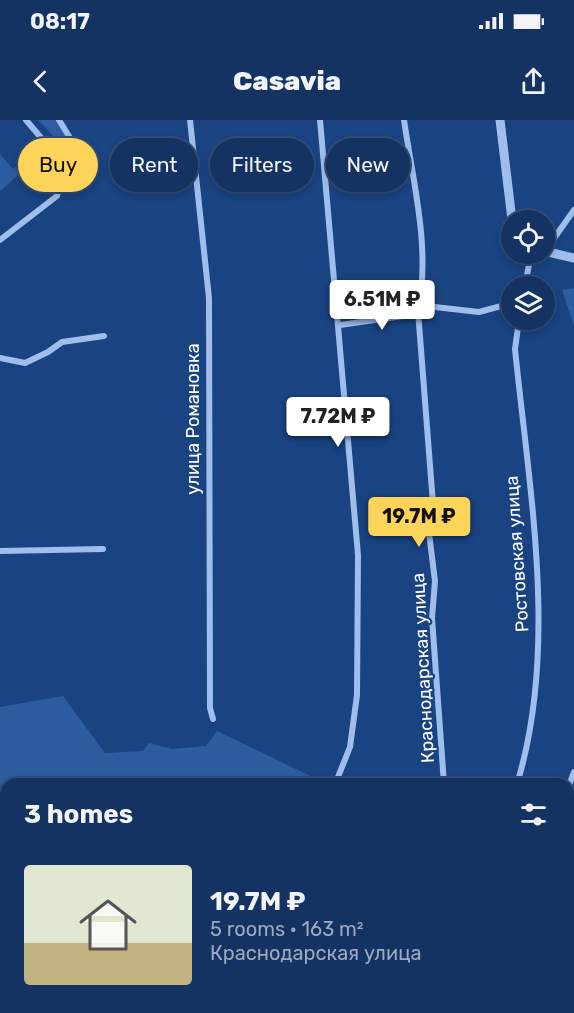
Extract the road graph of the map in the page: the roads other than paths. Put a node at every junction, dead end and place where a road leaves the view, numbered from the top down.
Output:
1 (26, 120) edge
2 (59, 120) edge
3 (190, 120) edge
4 (320, 120) edge
5 (404, 120) edge
6 (500, 120) edge
7 (70, 138) edge
8 (511, 210) edge
9 (574, 210) edge
10 (555, 237) edge
11 (0, 240) edge
12 (555, 253) edge
13 (574, 258) edge
14 (501, 306) edge
15 (418, 311) junction
16 (340, 325) junction
17 (518, 330) edge
18 (104, 336) dead end
19 (0, 358) edge
20 (103, 549) dead end
21 (0, 551) edge
22 (213, 720) dead end
23 (338, 777) dead end
24 (444, 778) edge
25 (519, 778) edge

1 - 11 street
2 - 7 street
3 - 22 street, улица Романовка
4 - 16 street
5 - 15 street, Краснодарская улица
6 - 8 street
9 - 10 street
12 - 13 street
14 - 15 street
15 - 16 street
15 - 24 street, Краснодарская улица
16 - 23 street
17 - 25 street, Ростовская улица
18 - 19 street
20 - 21 street

